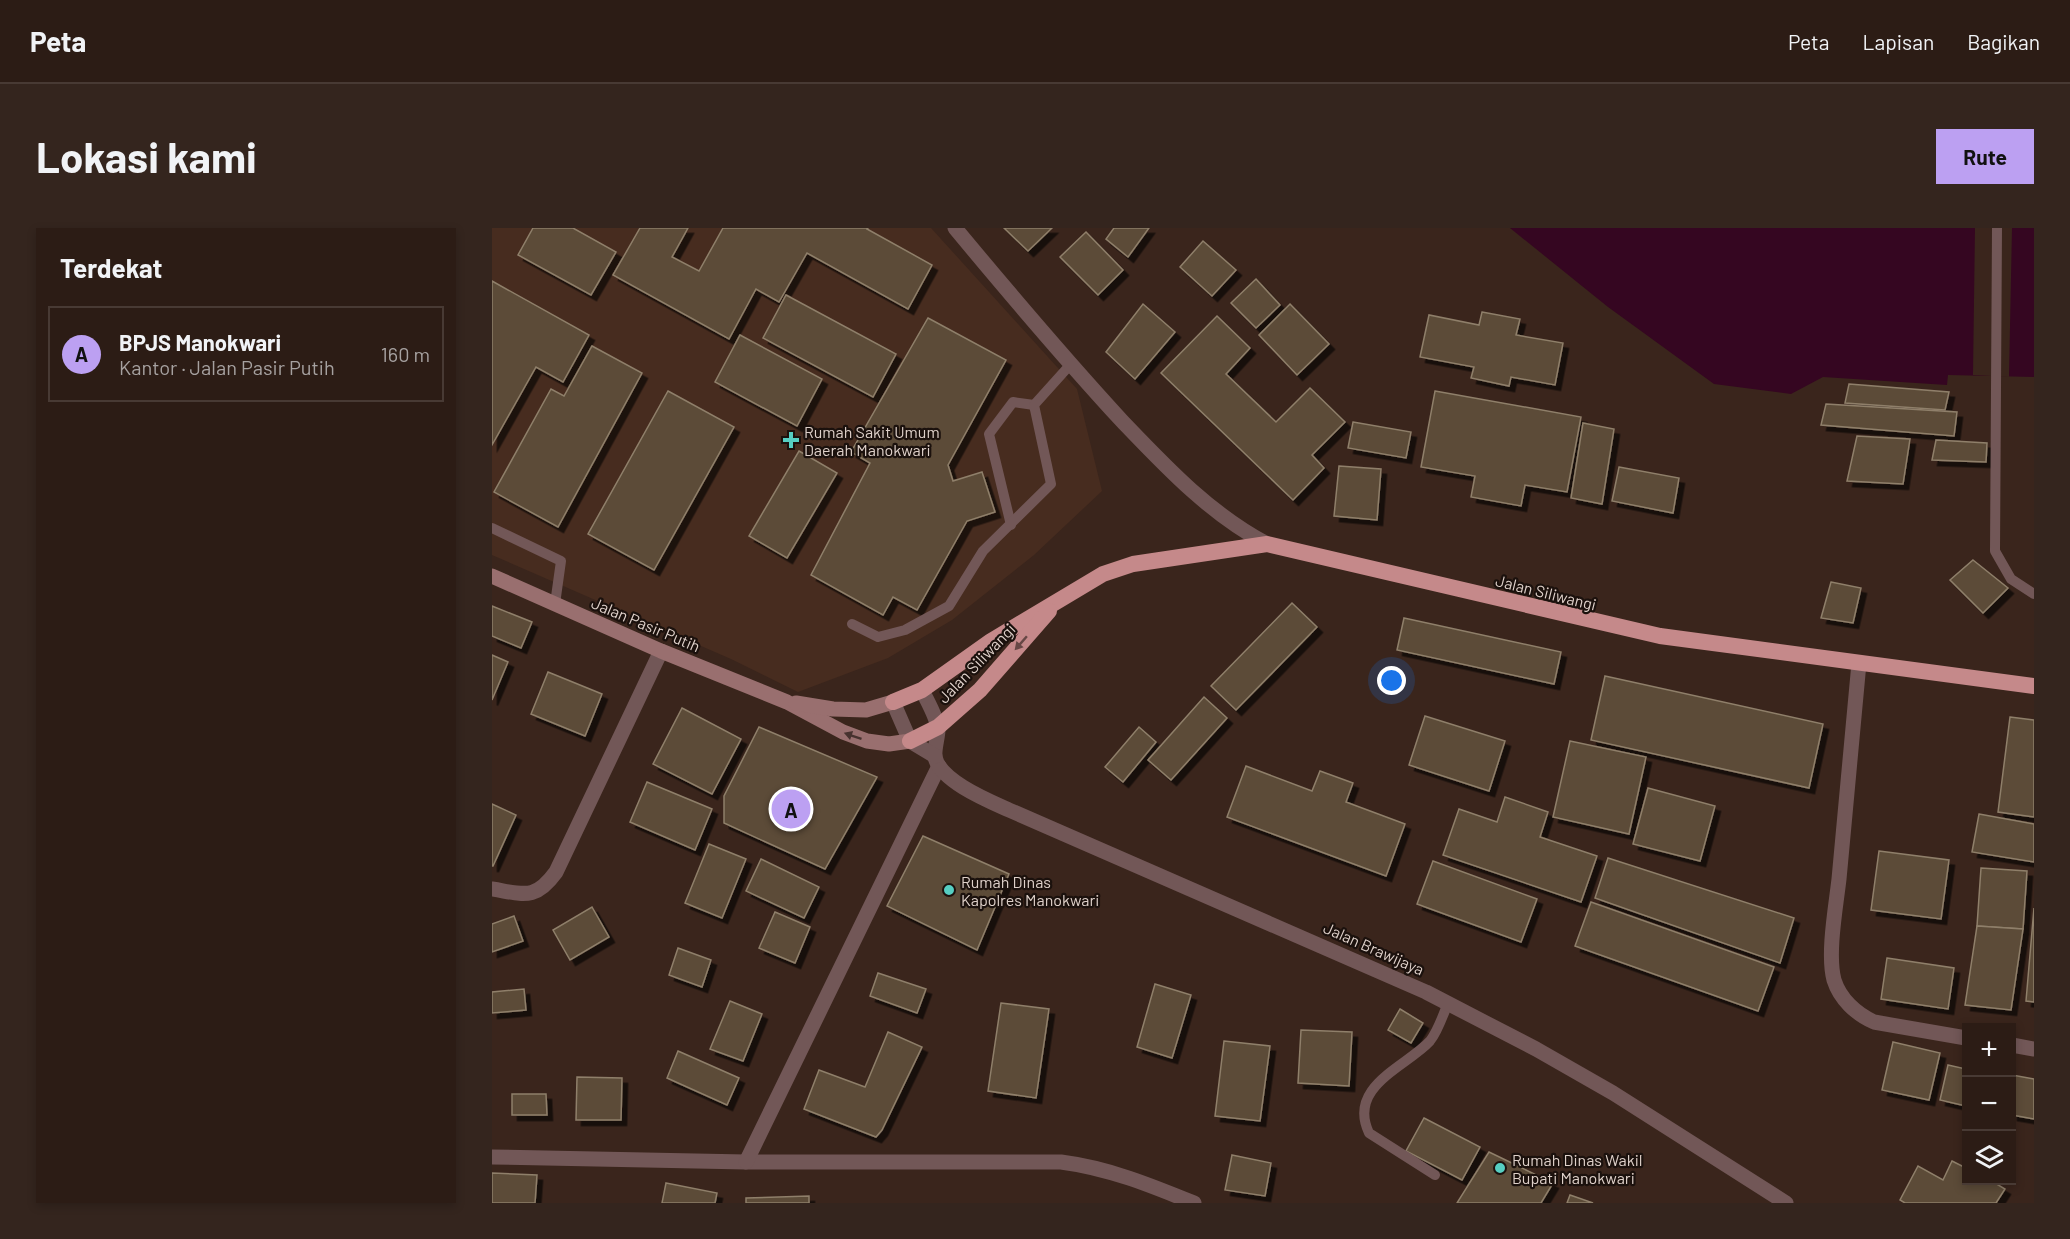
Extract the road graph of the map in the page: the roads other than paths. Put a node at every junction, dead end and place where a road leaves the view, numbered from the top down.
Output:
1 (955, 228) edge
2 (1997, 228) edge
3 (1070, 365) junction
4 (1034, 405) junction
5 (1011, 525) junction
6 (492, 528) edge
7 (1267, 544) junction
8 (492, 576) edge
9 (2034, 594) edge
10 (1059, 598) junction
11 (555, 604) junction
12 (852, 624) dead end
13 (661, 651) junction
14 (1859, 663) junction
15 (2034, 686) edge
16 (922, 690) junction
17 (787, 702) junction
18 (893, 702) junction
19 (938, 727) junction
20 (910, 741) junction
21 (937, 761) junction
22 (492, 889) edge
23 (1448, 1003) junction
24 (1962, 1037) edge
25 (2016, 1046) edge
26 (2034, 1049) edge
27 (492, 1157) edge
28 (746, 1162) junction
29 (1435, 1175) dead end
30 (1194, 1203) edge
31 (1786, 1203) edge

1 - 3 street
2 - 9 lane
3 - 4 lane
3 - 7 street
4 - 5 lane
4 - 5 lane
5 - 12 lane
6 - 11 lane
7 - 10 highway, Jalan Siliwangi
7 - 14 highway, Jalan Siliwangi
8 - 11 main road, Jalan Pasir Putih
10 - 16 highway, Jalan Siliwangi
10 -> 19 highway, Jalan Siliwangi
11 - 13 main road, Jalan Pasir Putih
13 - 17 main road, Jalan Pasir Putih
13 - 22 street
14 - 15 highway, Jalan Siliwangi
14 - 24 street
16 - 18 highway, Jalan Siliwangi
16 - 19 street
17 - 18 main road, Jalan Pasir Putih
20 -> 17 main road, Jalan Pasir Putih
18 - 20 street
19 - 20 highway, Jalan Siliwangi
19 - 21 street
20 - 21 street, Jalan Brawijaya
21 - 23 street, Jalan Brawijaya
21 - 28 street
23 - 29 lane
23 - 31 street, Jalan Brawijaya
25 - 26 street
27 - 28 street
28 - 30 street

